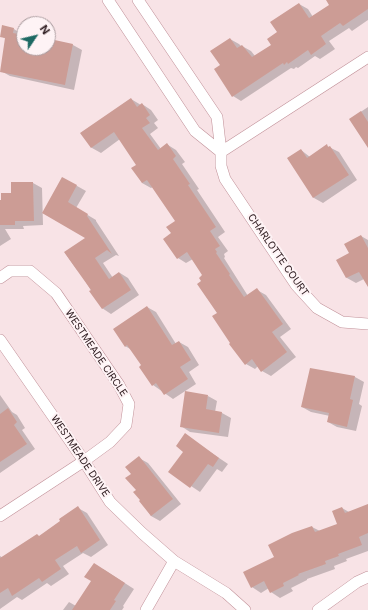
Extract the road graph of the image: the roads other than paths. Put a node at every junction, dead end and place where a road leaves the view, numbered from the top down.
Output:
1 (108, 0) edge
2 (138, 0) edge
3 (368, 57) edge
4 (221, 152) junction
5 (0, 278) edge
6 (368, 324) edge
7 (0, 340) edge
8 (84, 461) junction
9 (0, 516) edge
10 (174, 561) junction
11 (368, 577) edge
12 (146, 610) edge
13 (245, 610) edge
14 (318, 610) edge

1 - 4 street
2 - 4 street, CHARLOTTE COURT
3 - 4 street
4 - 6 street, CHARLOTTE COURT
5 - 8 street, WESTMEADE CIRCLE
7 - 8 street, WESTMEADE DRIVE
8 - 9 street, WESTMEADE CIRCLE
8 - 10 street, WESTMEADE DRIVE
10 - 12 street
10 - 13 street, WESTMEADE DRIVE
11 - 14 street

